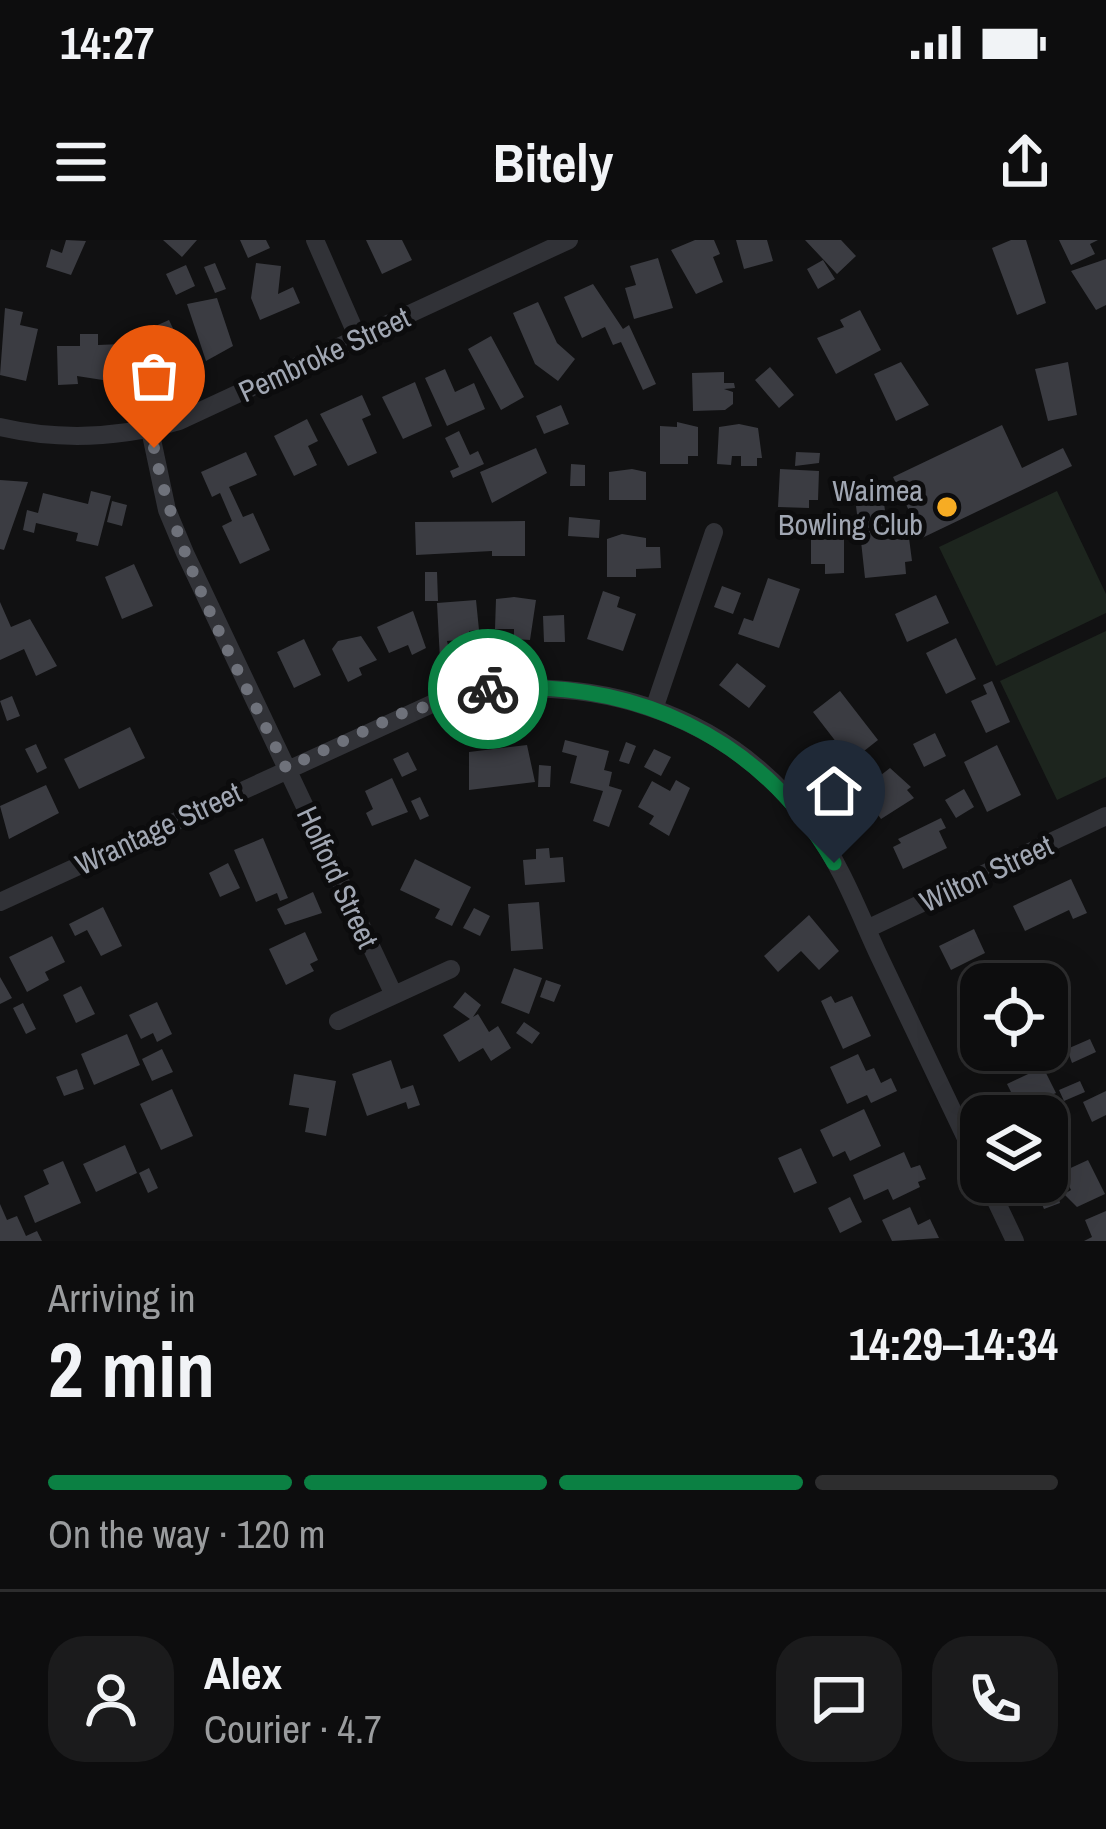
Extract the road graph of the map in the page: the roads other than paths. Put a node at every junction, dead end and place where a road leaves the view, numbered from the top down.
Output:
1 (315, 240) edge
2 (568, 240) edge
3 (358, 338) junction
4 (0, 428) edge
5 (149, 430) junction
6 (714, 532) dead end
7 (655, 706) junction
8 (286, 768) junction
9 (1106, 816) edge
10 (0, 902) edge
11 (867, 929) junction
12 (451, 969) dead end
13 (393, 993) junction
14 (338, 1021) dead end
15 (960, 1126) edge
16 (997, 1203) edge
17 (1015, 1241) edge

1 - 3 street
2 - 3 street, Pembroke Street
3 - 5 street, Pembroke Street
4 - 5 street, Pembroke Street
5 - 8 street, Holford Street
6 - 7 street
7 - 8 street, Wrantage Street
7 - 11 street, Wrantage Street
8 - 10 street, Wrantage Street
8 - 13 street, Holford Street
9 - 11 street, Wilton Street
11 - 15 street, Wrantage Street
12 - 13 street
13 - 14 street
16 - 17 street

